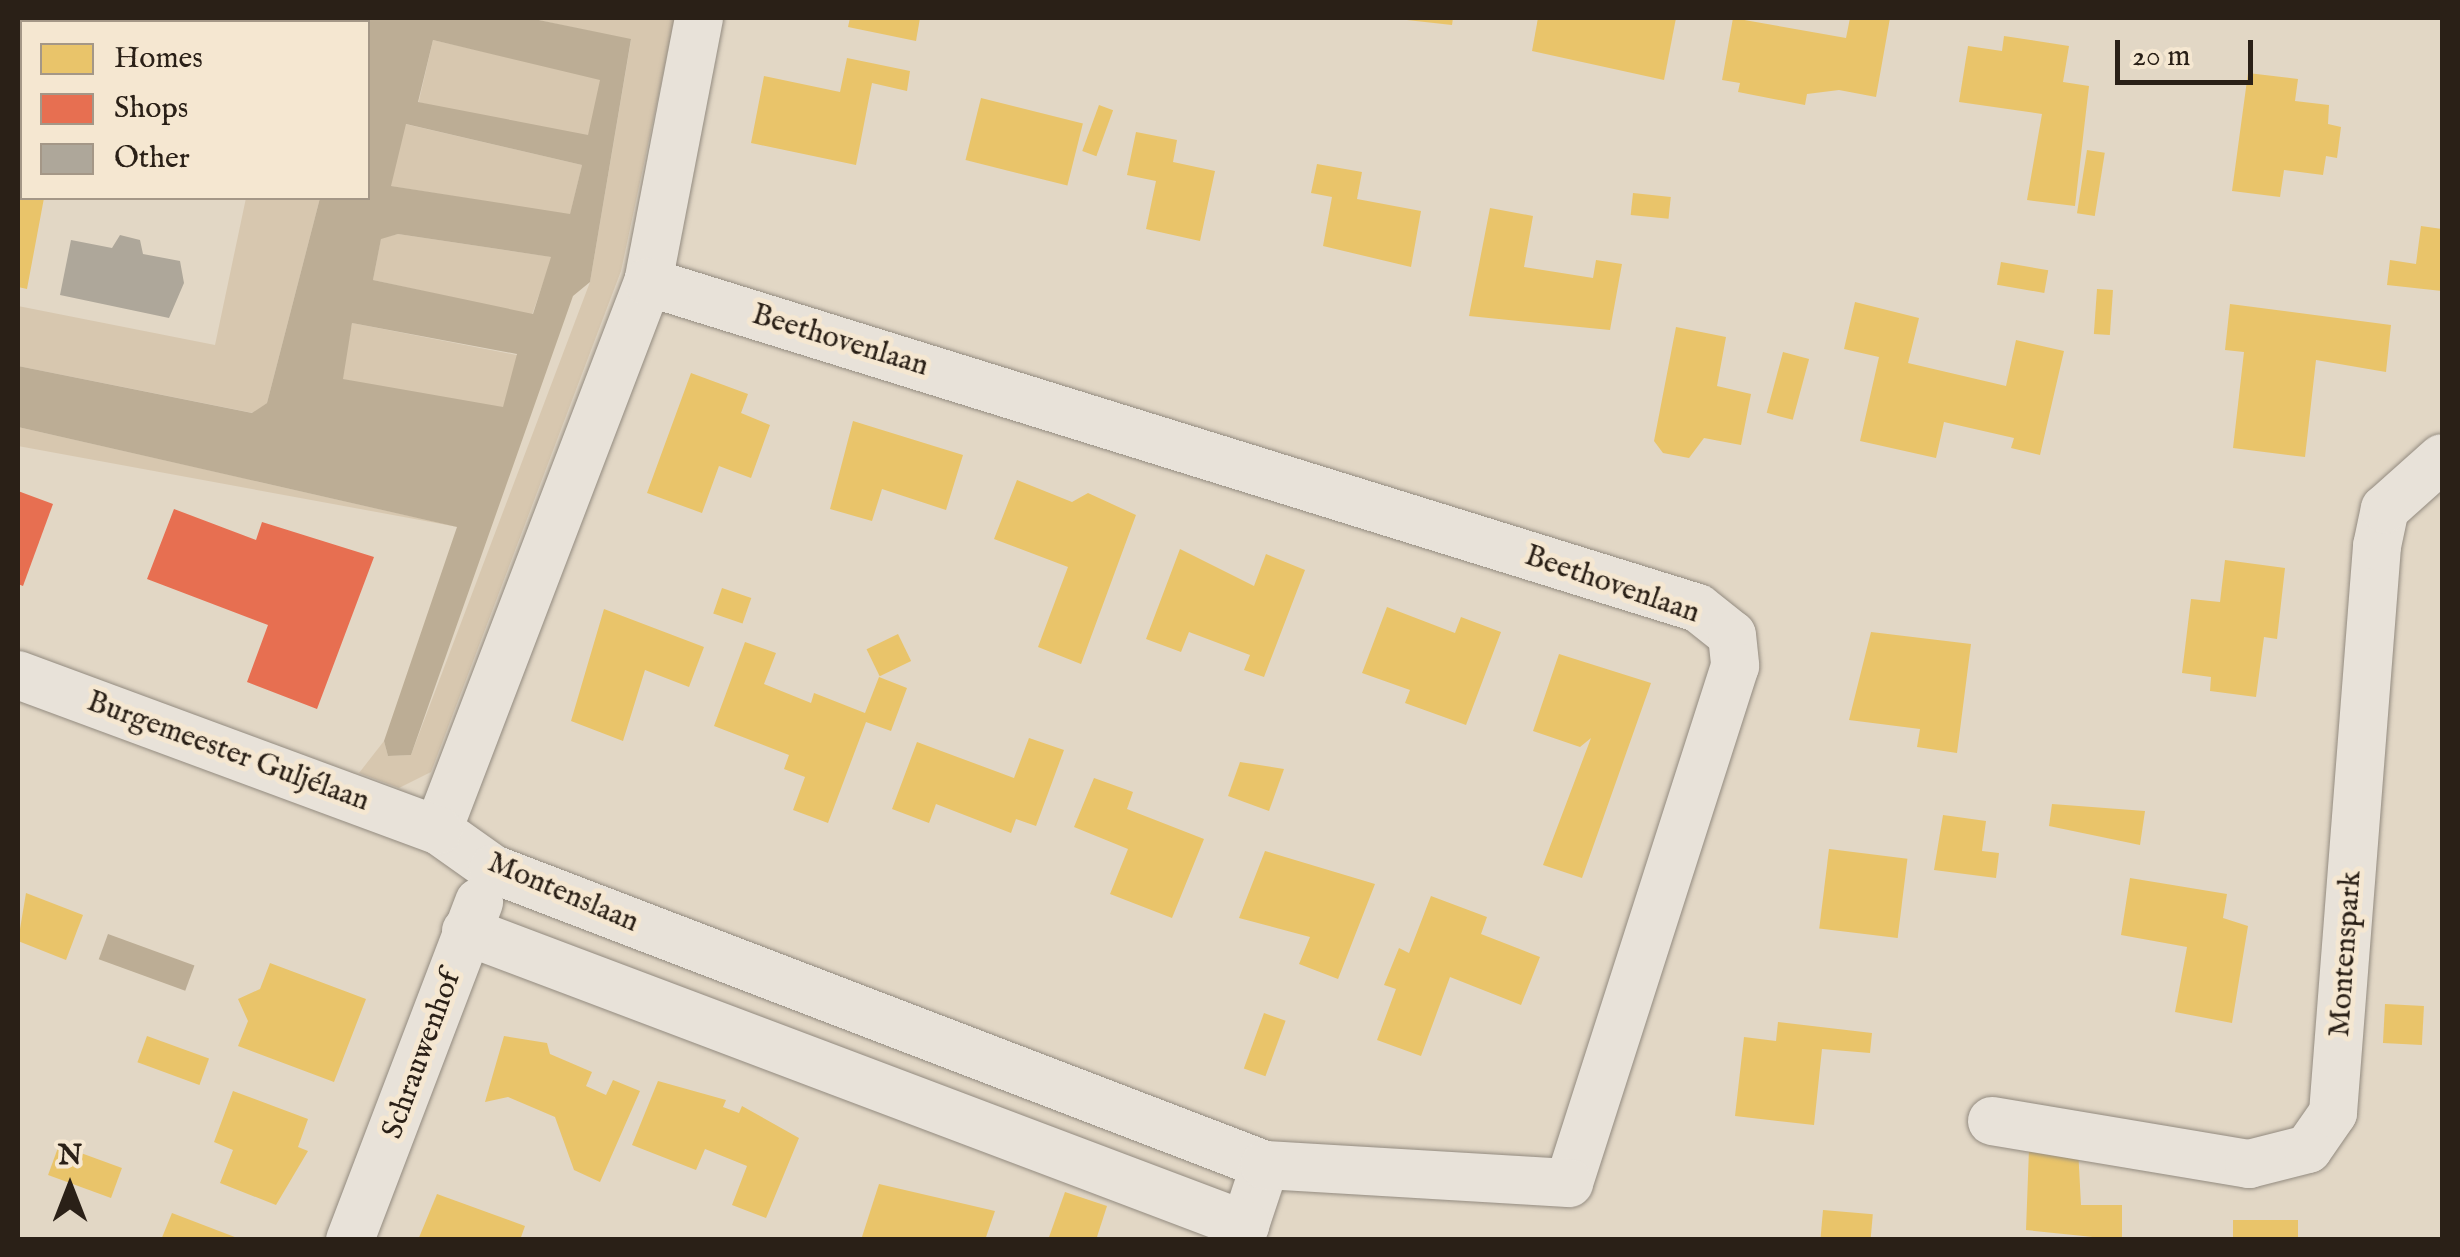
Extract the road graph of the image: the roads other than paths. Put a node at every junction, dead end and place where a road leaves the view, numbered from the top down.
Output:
1 (699, 18) edge
2 (648, 282) junction
3 (2442, 458) edge
4 (18, 675) edge
5 (438, 830) junction
6 (492, 869) junction
7 (466, 931) junction
8 (1992, 1121) dead end
9 (1266, 1165) junction
10 (1243, 1232) edge
11 (350, 1240) edge

1 - 2 street
2 - 5 street
2 - 9 street, Beethovenlaan
3 - 8 street, Montenspark
4 - 5 street, Burgemeester Guljélaan
5 - 6 street, Montenslaan
6 - 7 street, Schrauwenhof
6 - 9 street, Montenslaan
7 - 10 street
7 - 11 street, Schrauwenhof
9 - 10 street

